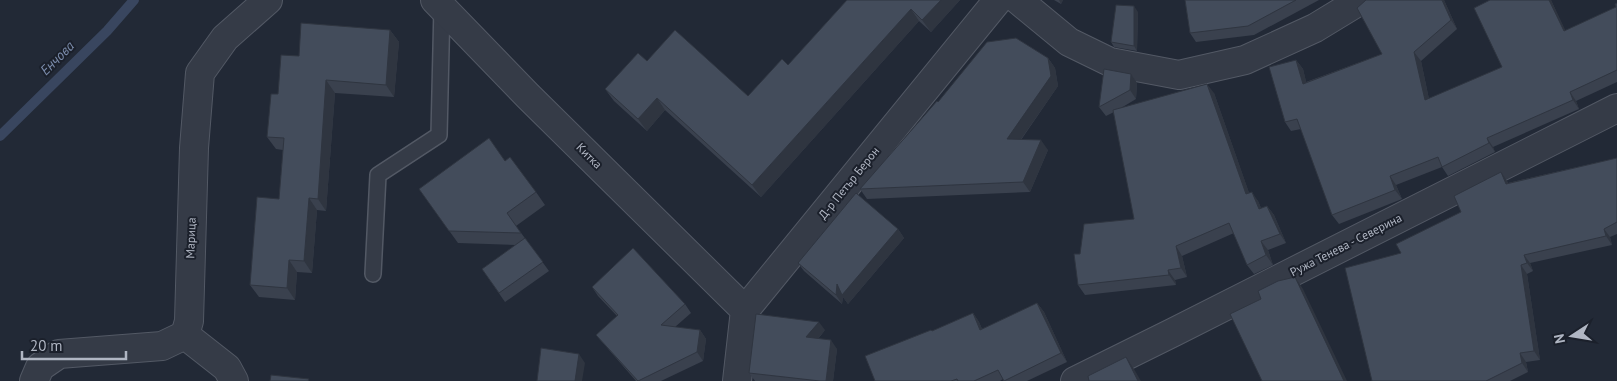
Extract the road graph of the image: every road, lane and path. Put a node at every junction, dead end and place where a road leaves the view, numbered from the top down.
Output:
1 (268, 0) edge
2 (998, 0) edge
3 (1018, 0) edge
4 (1361, 0) edge
5 (440, 2) edge
6 (1617, 108) edge
7 (373, 274) dead end
8 (746, 310) junction
9 (185, 334) junction
10 (34, 381) edge
11 (234, 381) edge
12 (737, 381) edge
13 (1075, 381) edge

1 - 9 street, Марица
2 - 8 street, Д-р Петър Берон
3 - 4 street
5 - 7 lane
5 - 8 street, Китка
6 - 13 street, Ружа Тенева - Северина
8 - 12 street
9 - 10 street
9 - 11 street

